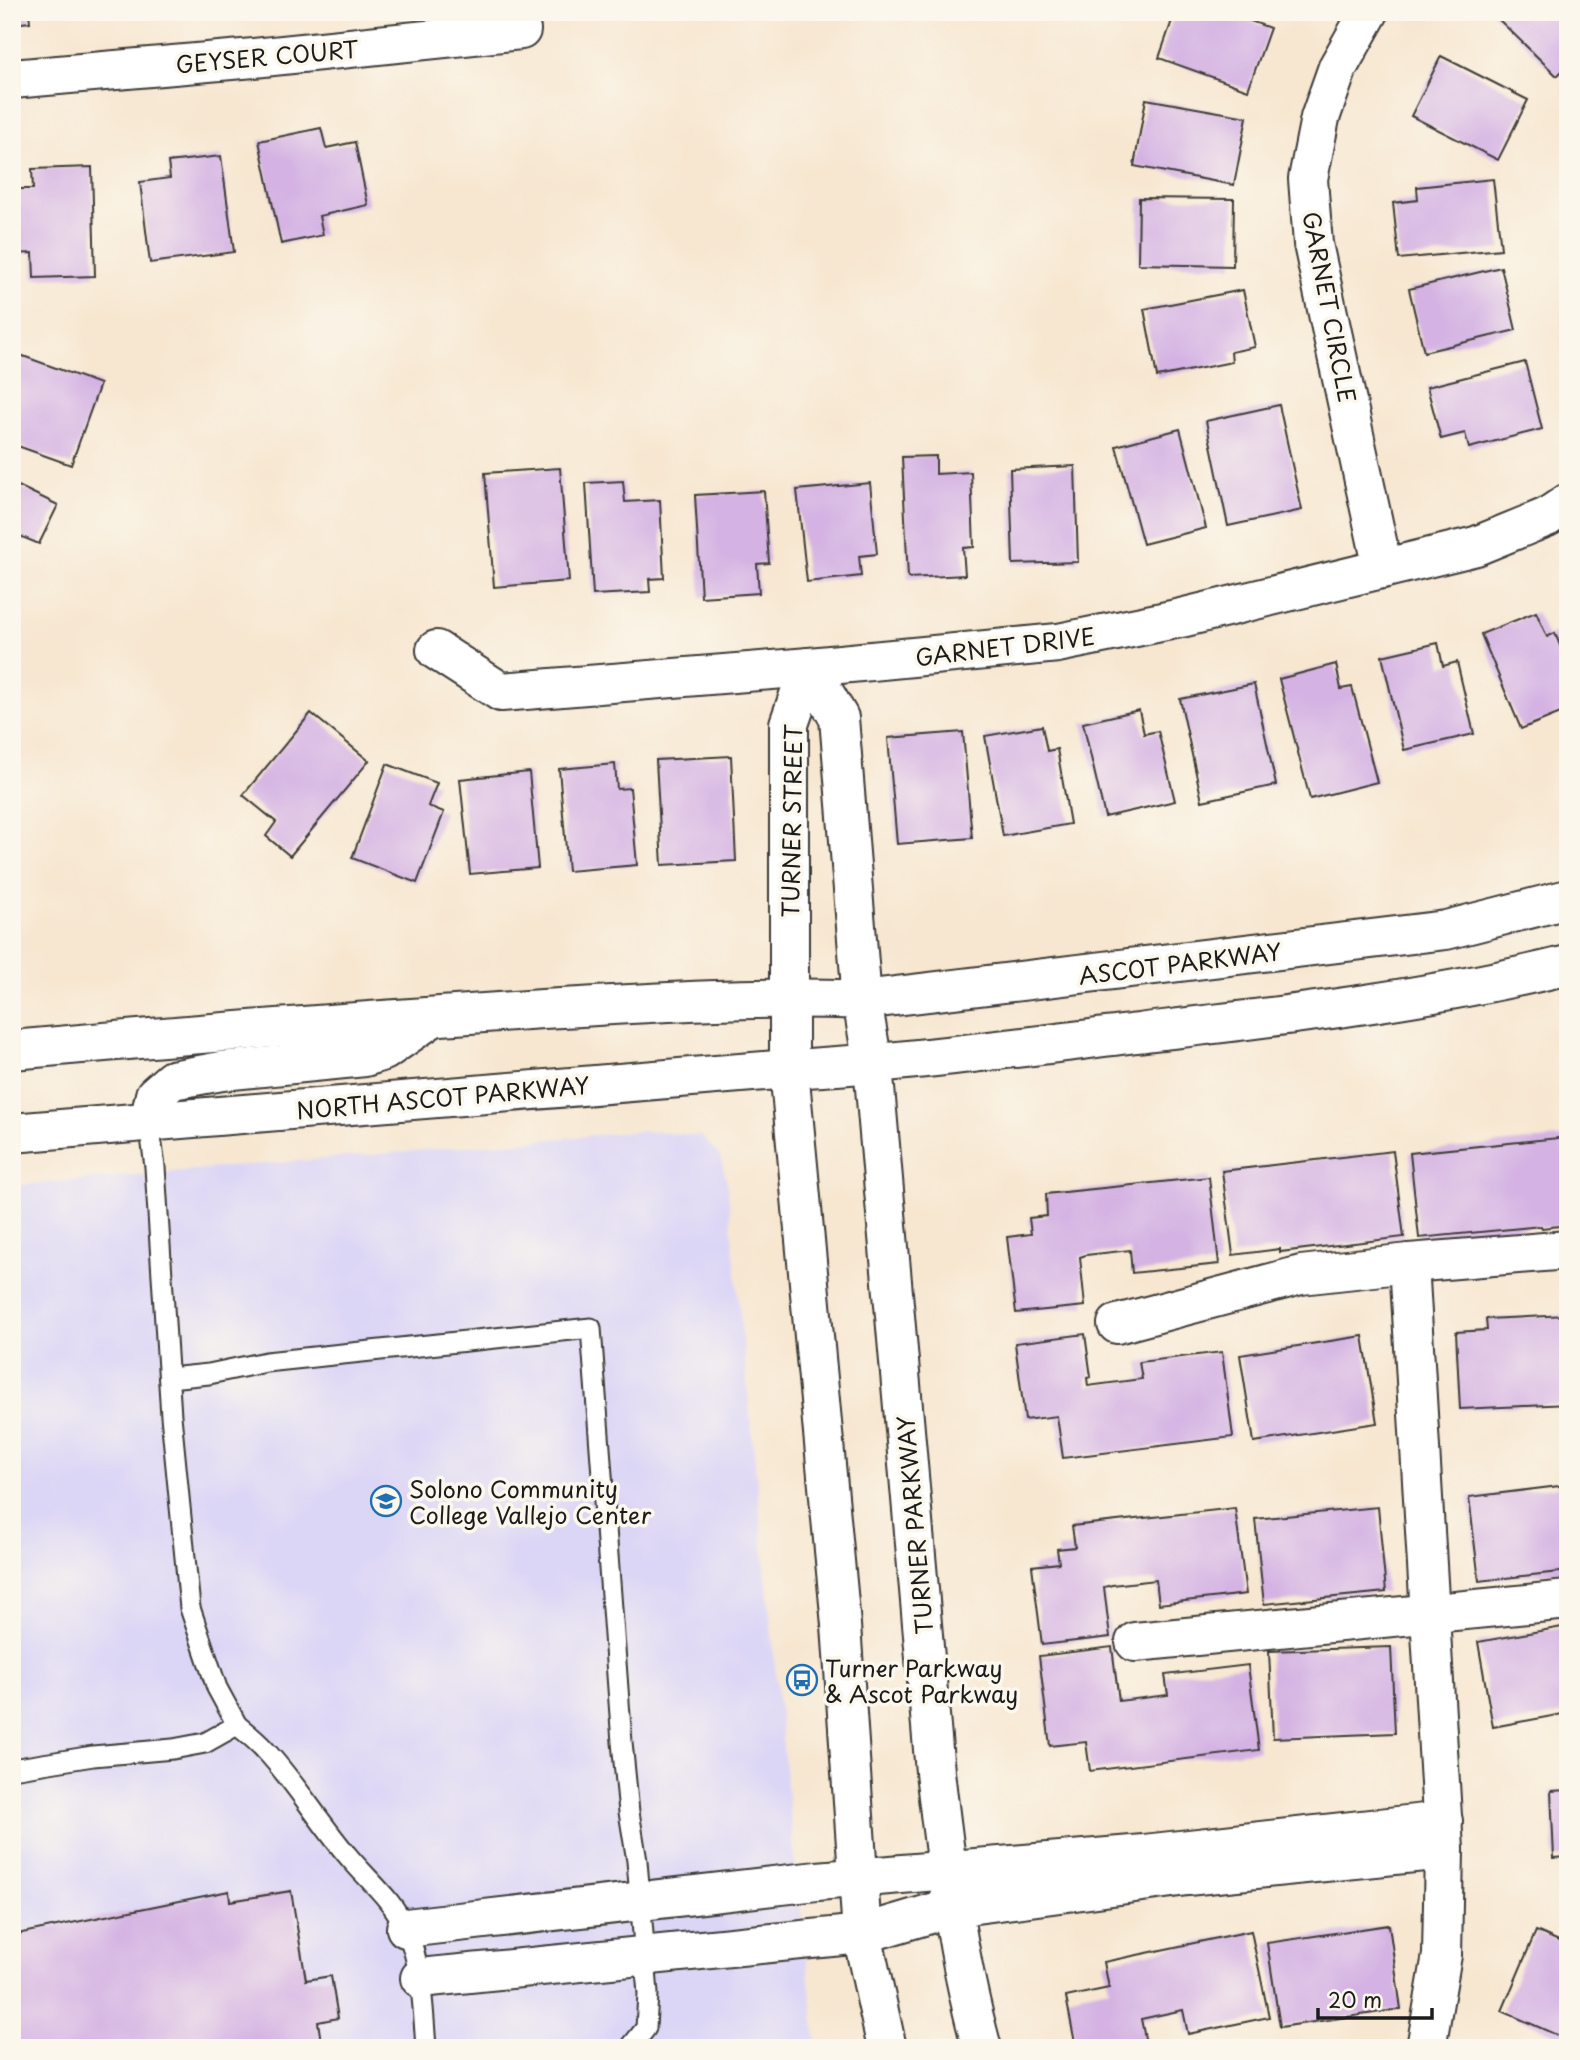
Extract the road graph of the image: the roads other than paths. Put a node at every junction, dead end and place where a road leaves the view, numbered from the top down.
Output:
1 (1369, 12) edge
2 (521, 30) dead end
3 (12, 79) edge
4 (1568, 503) edge
5 (1382, 569) junction
6 (436, 650) dead end
7 (809, 667) junction
8 (1568, 899) edge
9 (1568, 965) edge
10 (789, 997) junction
11 (862, 1000) junction
12 (435, 1016) junction
13 (12, 1050) edge
14 (873, 1065) junction
15 (789, 1069) junction
16 (149, 1122) junction
17 (12, 1133) edge
18 (1568, 1251) edge
19 (1409, 1263) junction
20 (1117, 1324) dead end
21 (169, 1378) junction
22 (1568, 1600) edge
23 (1432, 1613) junction
24 (1135, 1642) dead end
25 (237, 1725) junction
26 (12, 1769) edge
27 (1444, 1836) junction
28 (947, 1870) junction
29 (1111, 1871) junction
30 (857, 1877) junction
31 (639, 1903) junction
32 (953, 1907) junction
33 (406, 1928) junction
34 (862, 1934) junction
35 (644, 1957) junction
36 (420, 1978) junction
37 (426, 2048) edge
38 (630, 2048) edge
39 (887, 2048) edge
40 (982, 2048) edge
41 (1426, 2048) edge

1 - 5 street, GARNET CIRCLE
2 - 3 street, GEYSER COURT
4 - 5 street, GARNET DRIVE
5 - 7 street, GARNET DRIVE
6 - 7 street, GARNET DRIVE
7 - 10 street, TURNER STREET
7 - 11 street, TURNER STREET
8 - 11 street, ASCOT PARKWAY
9 - 14 street
10 - 11 street, ASCOT PARKWAY
10 - 12 street
10 - 15 street, TURNER STREET
11 - 14 street, TURNER PARKWAY
12 - 13 street
12 - 16 street
14 - 15 street, NORTH ASCOT PARKWAY
14 - 28 street, TURNER PARKWAY
15 - 16 street, NORTH ASCOT PARKWAY
15 - 30 street
16 - 17 street, NORTH ASCOT PARKWAY
16 - 21 lane
18 - 19 street
19 - 20 street
19 - 23 street
21 - 25 lane
21 - 31 lane
22 - 23 street
23 - 24 street
23 - 27 street
25 - 26 lane
25 - 33 lane
27 - 29 street
27 - 41 street
28 - 29 street
28 - 30 street
28 - 32 street, TURNER PARKWAY
29 - 32 street
30 - 31 street
30 - 34 street
31 - 33 street
31 - 35 lane
32 - 34 street
32 - 40 street, TURNER PARKWAY
33 - 36 lane
34 - 35 street
34 - 39 street
35 - 36 street
35 - 38 lane
36 - 37 lane

